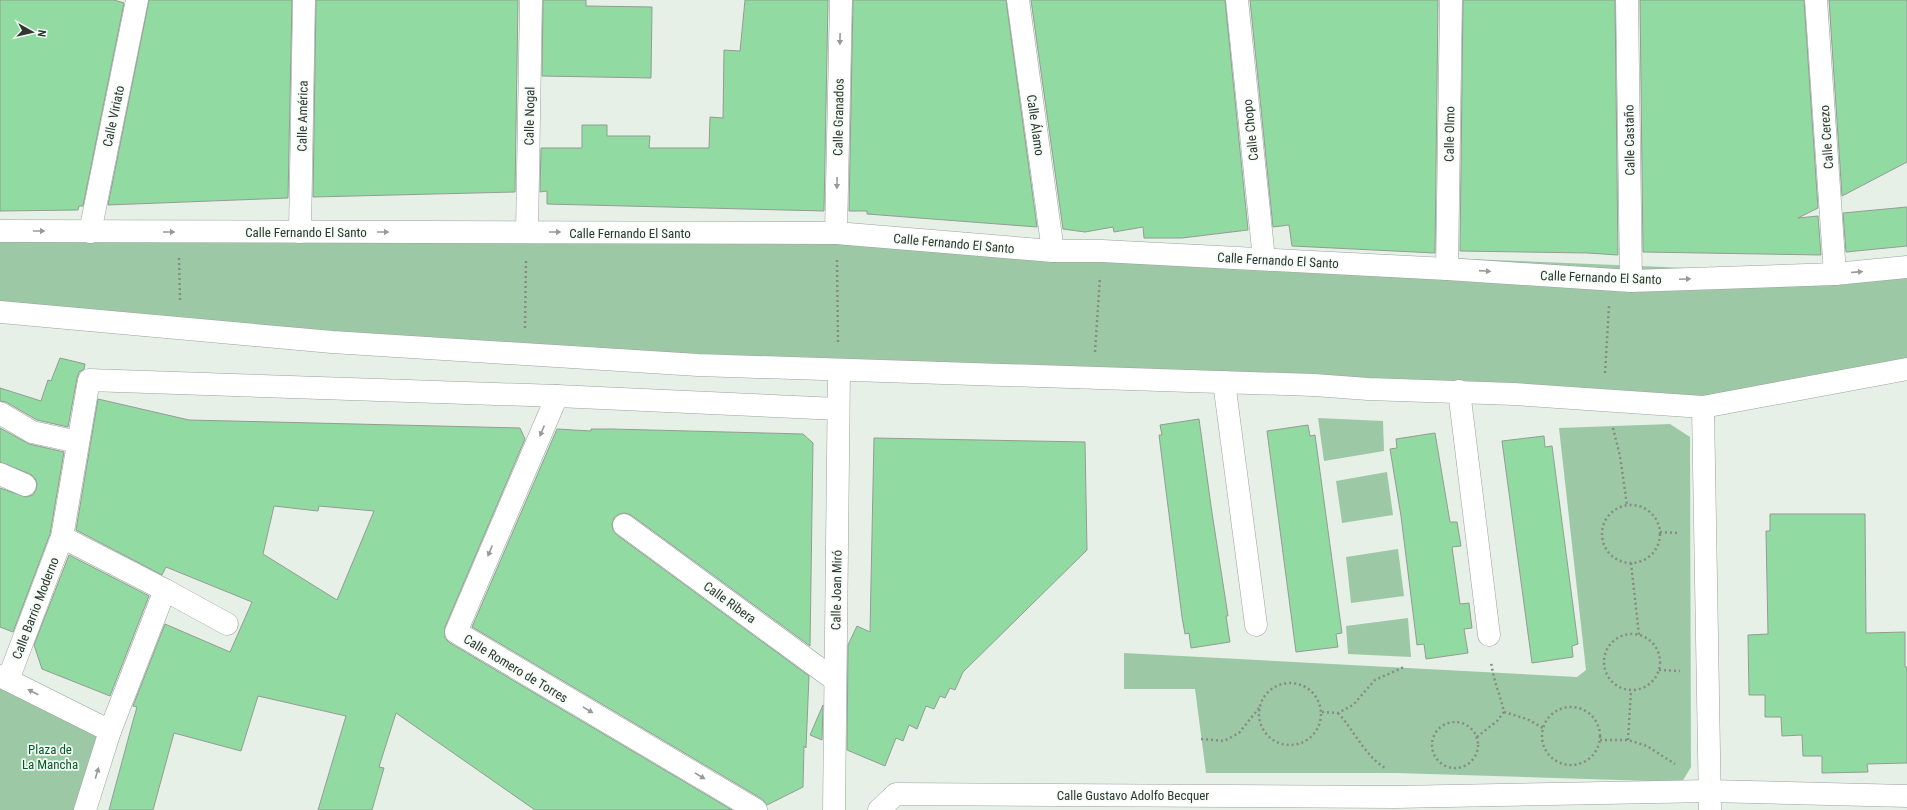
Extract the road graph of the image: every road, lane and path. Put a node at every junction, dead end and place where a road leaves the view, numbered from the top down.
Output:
1 (137, 0) edge
2 (304, 0) edge
3 (531, 0) edge
4 (841, 0) edge
5 (1018, 0) edge
6 (1237, 0) edge
7 (1451, 0) edge
8 (1627, 0) edge
9 (1816, 0) edge
10 (0, 231) edge
11 (90, 232) junction
12 (179, 232) junction
13 (300, 232) junction
14 (527, 232) junction
15 (836, 233) junction
16 (1053, 250) junction
17 (1102, 251) junction
18 (1264, 259) junction
19 (1907, 267) edge
20 (1446, 269) junction
21 (1835, 274) junction
22 (1620, 280) junction
23 (0, 312) edge
24 (180, 328) junction
25 (525, 354) junction
26 (1907, 369) edge
27 (839, 370) junction
28 (1093, 378) junction
29 (1224, 382) junction
30 (1459, 391) junction
31 (557, 396) junction
32 (1604, 400) junction
33 (1703, 407) junction
34 (838, 410) junction
35 (0, 413) edge
36 (78, 442) junction
37 (0, 474) edge
38 (25, 485) dead end
39 (1627, 505) junction
40 (624, 524) dead end
41 (62, 537) junction
42 (1631, 563) junction
43 (165, 590) junction
44 (227, 624) dead end
45 (1256, 625) dead end
46 (1489, 635) joint
47 (1639, 635) junction
48 (1404, 667) dead end
49 (4, 678) edge
50 (835, 680) junction
51 (1631, 690) junction
52 (1260, 708) junction
53 (1322, 712) junction
54 (1504, 712) junction
55 (1338, 713) junction
56 (1543, 728) junction
57 (110, 731) junction
58 (1477, 737) junction
59 (1202, 739) dead end
60 (1600, 740) junction
61 (1628, 740) junction
62 (1391, 771) dead end
63 (1907, 796) edge
64 (1710, 800) edge
65 (1394, 803) edge
66 (85, 810) edge
67 (756, 810) edge
68 (834, 810) edge
69 (879, 810) edge

1 - 11 street, Calle Viriato
2 - 13 street, Calle América
3 - 14 street, Calle Nogal
4 -> 15 street, Calle Granados
5 - 16 street, Calle Álamo
6 - 18 street, Calle Chopo
7 - 20 street, Calle Olmo
8 - 22 street, Calle Castaño
9 - 21 street, Calle Cerezo
10 -> 11 street, Calle Fernando El Santo
11 -> 12 street, Calle Fernando El Santo
12 - 13 street, Calle Fernando El Santo
12 - 24 path
13 -> 14 street, Calle Fernando El Santo
14 -> 15 street, Calle Fernando El Santo
14 - 25 path
15 - 16 street, Calle Fernando El Santo
15 - 27 path
16 - 17 street, Calle Fernando El Santo
17 - 18 street, Calle Fernando El Santo
17 - 28 path
18 - 20 street, Calle Fernando El Santo
21 -> 19 street, Calle Fernando El Santo
20 -> 22 street, Calle Fernando El Santo
22 -> 21 street, Calle Fernando El Santo
22 - 32 path
23 - 24 street
24 - 25 street
25 - 27 street
26 - 33 street
27 - 28 street
27 - 34 street, Calle Joan Miró
28 - 29 street
29 - 30 street
29 - 45 street
30 - 32 street
30 - 46 street
31 - 34 street
31 - 36 street, Calle Barrio Moderno
31 -> 67 street, Calle Romero de Torres
32 - 33 street
32 - 39 path
33 - 64 street
34 - 50 street, Calle Joan Miró
35 - 36 street
36 - 41 street, Calle Barrio Moderno
37 - 38 street
39 - 42 path
39 - 42 path
40 - 50 street, Calle Ribera
41 - 43 street
41 - 49 street, Calle Barrio Moderno
42 - 47 path
43 - 44 street
43 - 57 street
46 - 54 path
47 - 51 path
47 - 51 path
48 - 55 path
57 -> 49 street
50 - 68 street, Calle Joan Miró
51 - 61 path
52 - 53 path
52 - 53 path
52 - 59 path
53 - 55 path
54 - 56 path
54 - 58 path
55 - 62 path
56 - 60 path
56 - 60 path
66 -> 57 street
58 - 58 path
60 - 61 path
61 - 64 path
63 - 64 street, Calle Gustavo Adolfo Becquer
64 - 65 street, Calle Gustavo Adolfo Becquer
65 - 69 street, Calle Gustavo Adolfo Becquer

